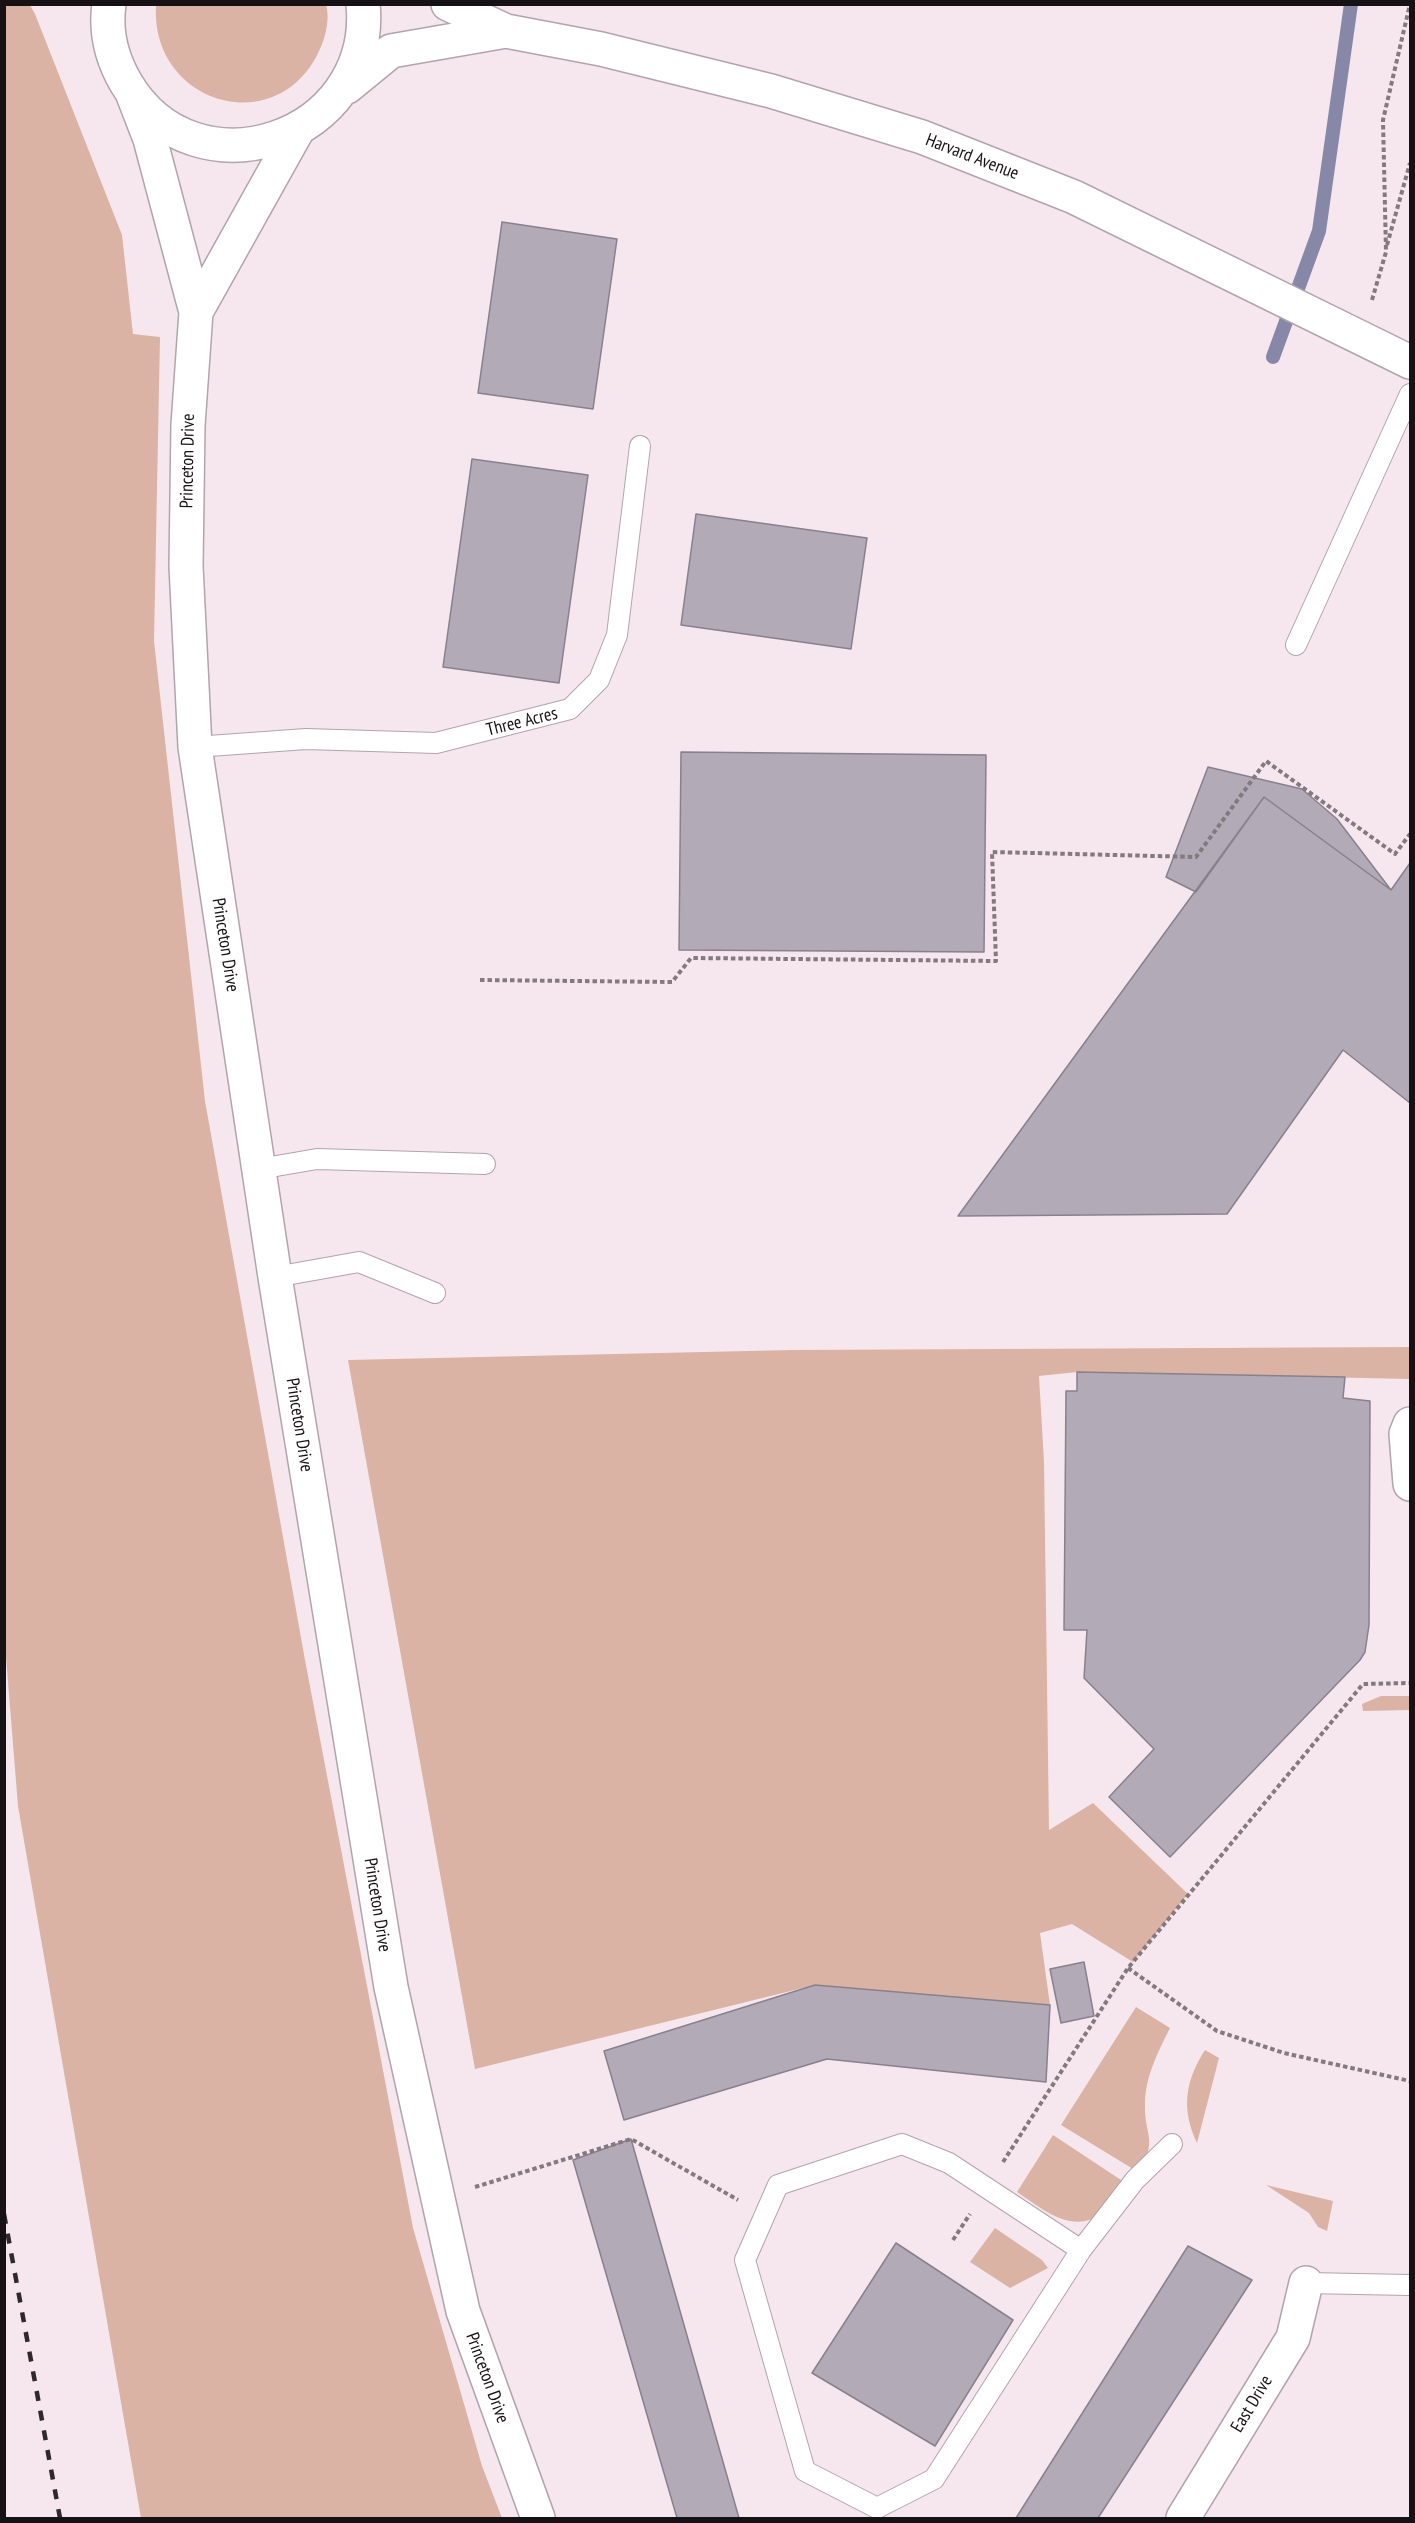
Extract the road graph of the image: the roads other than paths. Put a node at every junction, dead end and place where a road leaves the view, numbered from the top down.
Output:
1 (363, 4) edge
2 (447, 4) edge
3 (104, 9) edge
4 (506, 31) junction
5 (342, 91) junction
6 (133, 96) junction
7 (297, 131) junction
8 (196, 312) junction
9 (1410, 362) edge
10 (1410, 394) edge
11 (640, 446) dead end
12 (1296, 645) dead end
13 (195, 747) junction
14 (485, 1164) dead end
15 (259, 1169) junction
16 (275, 1277) junction
17 (435, 1293) dead end
18 (1410, 1424) edge
19 (1410, 1484) edge
20 (1172, 2144) dead end
21 (1082, 2250) junction
22 (1306, 2283) joint
23 (1410, 2285) edge
24 (538, 2518) edge
25 (1183, 2518) edge

1 - 5 street
2 - 4 street, Harvard Avenue
3 - 6 street
4 - 5 street, Harvard Avenue
4 - 9 street, Harvard Avenue
5 - 7 street
6 - 7 street
6 - 8 street, Princeton Drive
7 - 8 street, Princeton Drive
8 - 13 street, Princeton Drive
10 - 12 lane
11 - 13 lane, Three Acres
13 - 15 street, Princeton Drive
14 - 15 lane
15 - 16 street, Princeton Drive
16 - 17 lane
16 - 24 street, Princeton Drive
18 - 19 street
20 - 21 lane
21 - 21 lane
22 - 23 lane
22 - 25 street, East Drive

